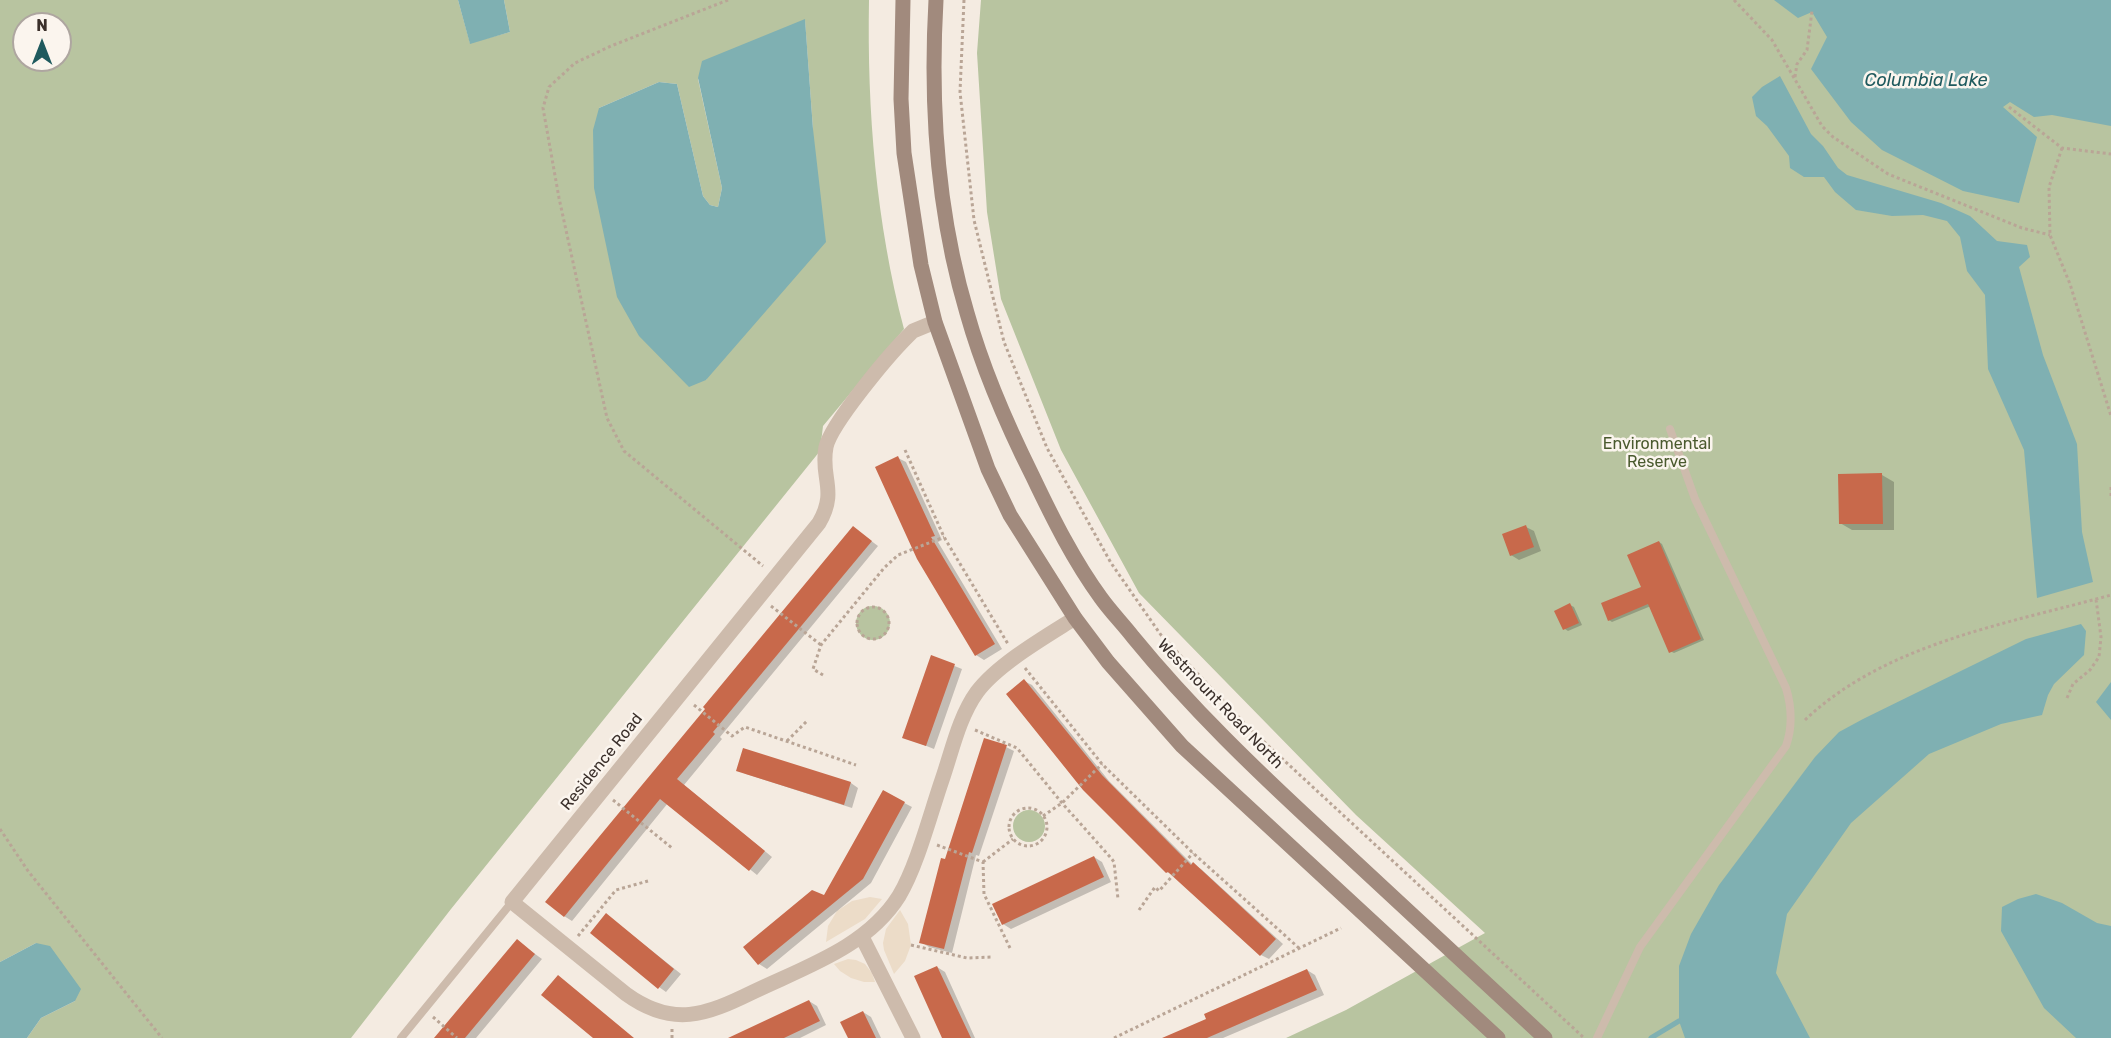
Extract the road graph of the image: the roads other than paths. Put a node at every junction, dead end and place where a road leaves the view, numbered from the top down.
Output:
1 (903, 0) edge
2 (936, 0) edge
3 (935, 322) junction
4 (1670, 429) dead end
5 (1075, 618) junction
6 (512, 902) junction
7 (862, 937) junction
8 (401, 1038) edge
9 (913, 1038) edge
10 (1498, 1038) edge
11 (1545, 1038) edge
12 (1598, 1038) edge

1 - 3 main road
2 - 11 main road, Westmount Road North
3 - 5 main road
3 - 6 street, Residence Road
4 - 12 lane
5 - 7 street
5 - 10 main road
6 - 7 street
6 - 8 lane
7 - 9 street

